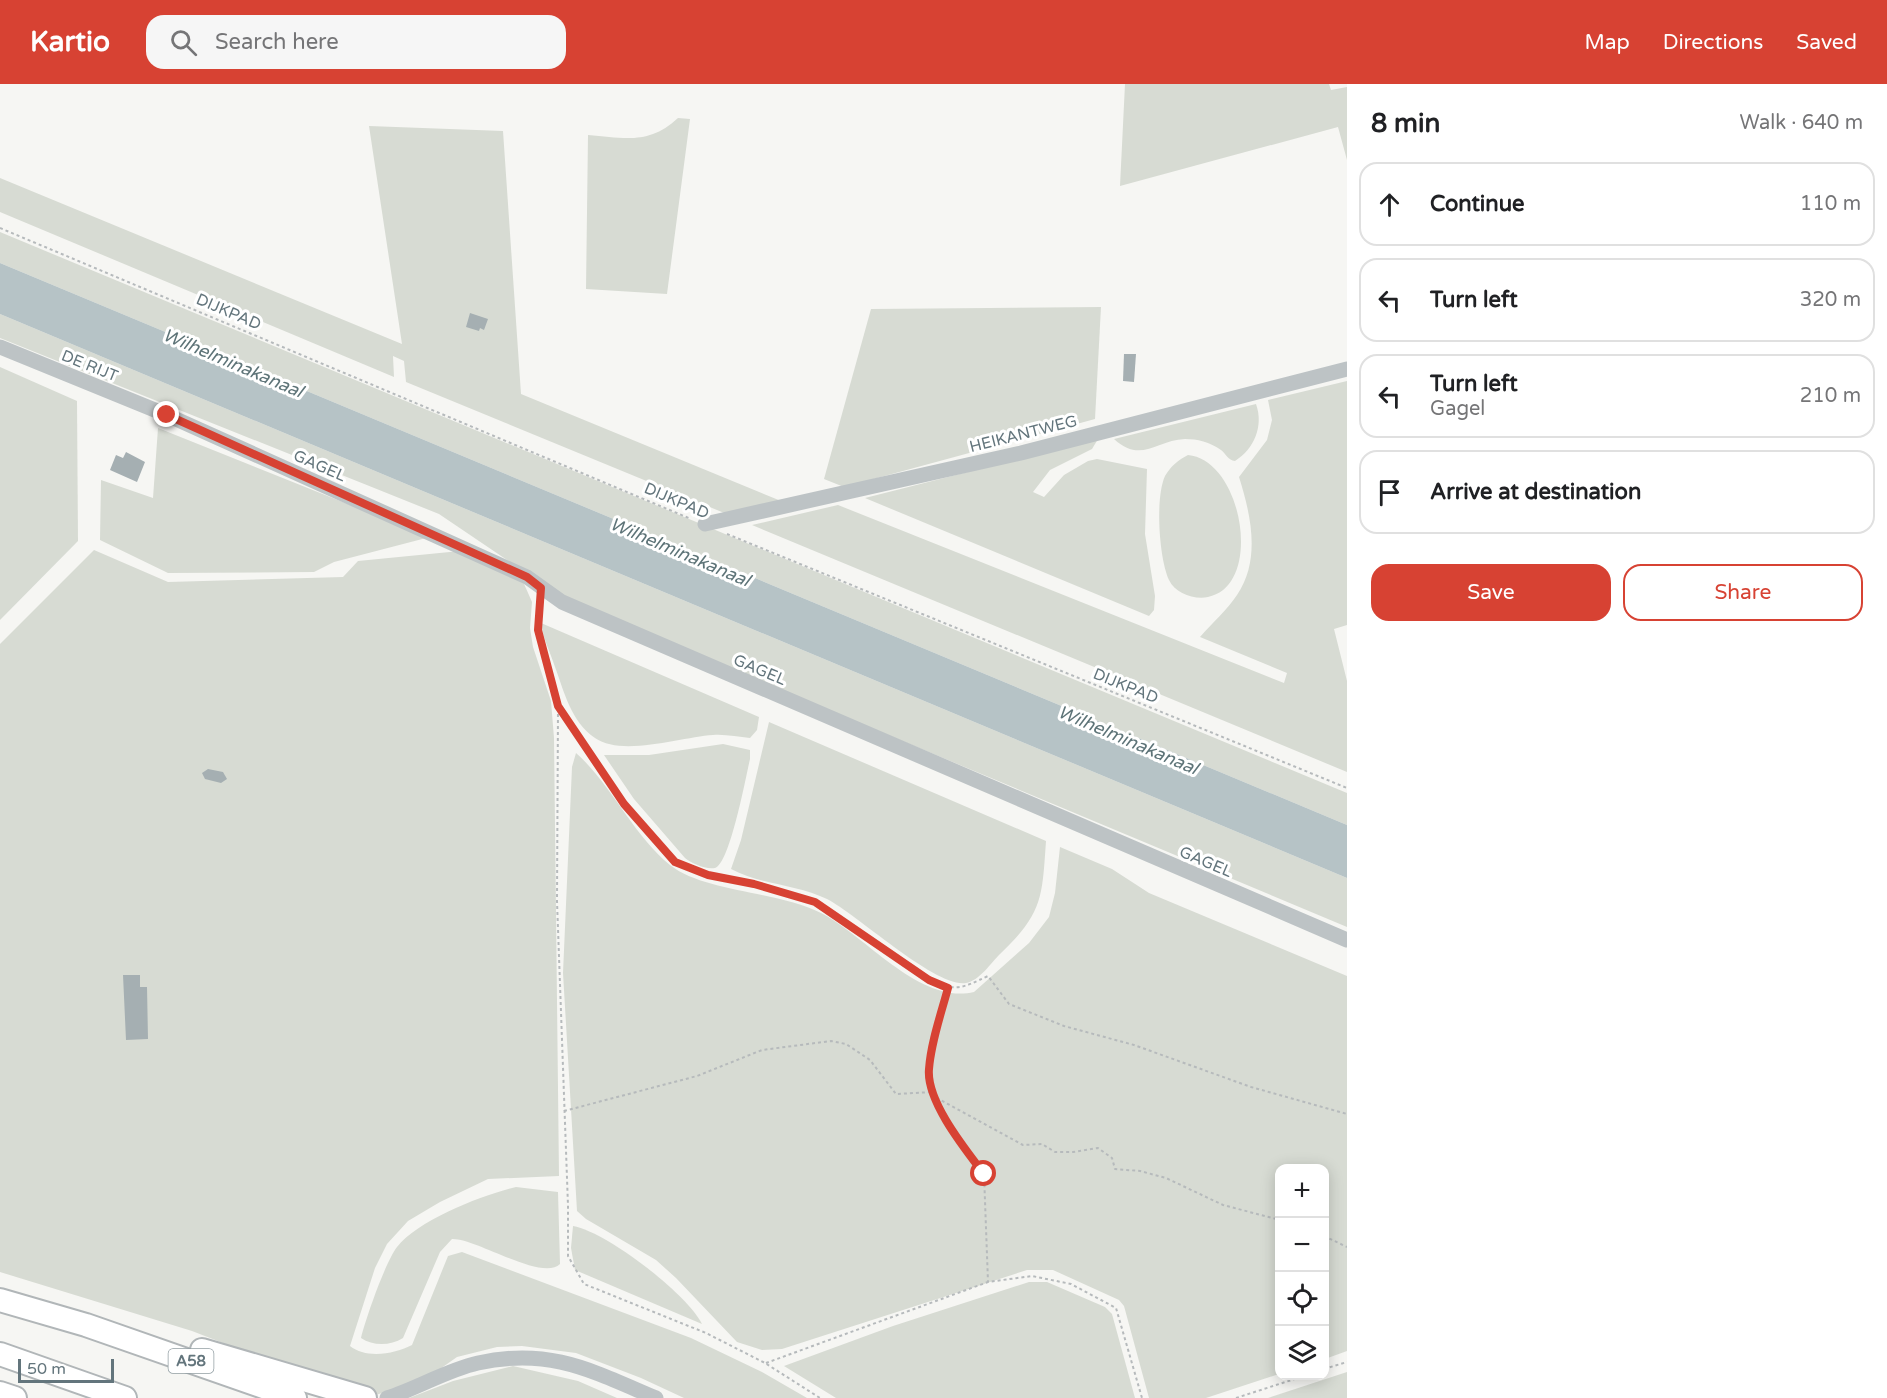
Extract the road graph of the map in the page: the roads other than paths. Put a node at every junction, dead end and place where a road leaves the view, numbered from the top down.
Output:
1 (0, 347) edge
2 (1347, 369) edge
3 (167, 415) joint
4 (705, 525) road end
5 (1347, 940) edge
6 (0, 1300) edge
7 (87, 1325) junction
8 (0, 1354) edge
9 (0, 1393) edge
10 (15, 1398) edge
11 (125, 1398) edge
12 (295, 1398) edge
13 (365, 1398) edge
14 (387, 1398) edge
15 (656, 1398) edge

1 - 3 street, DE RIJT
2 - 4 street, HEIKANTWEG
3 - 5 street, GAGEL
6 - 7 highway, A58
7 - 12 highway, A58
7 - 13 highway, A58
8 - 11 highway
9 - 10 highway
14 - 15 street

